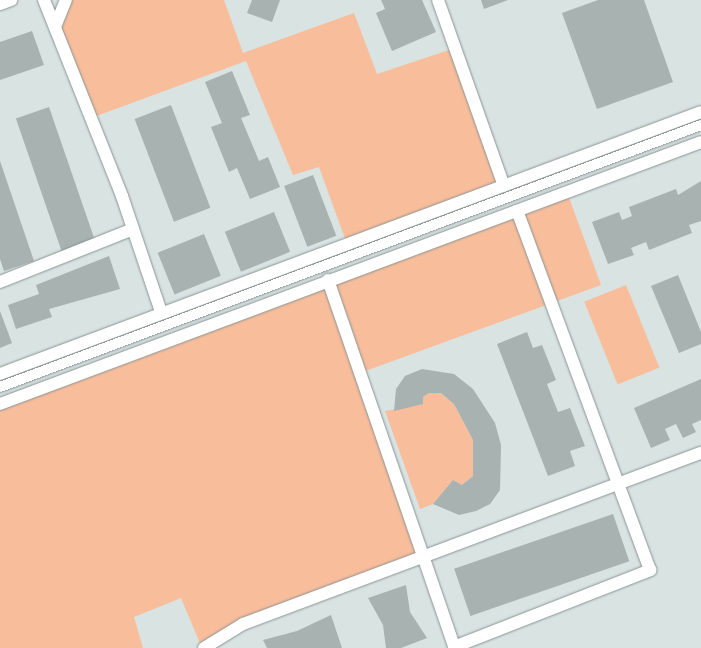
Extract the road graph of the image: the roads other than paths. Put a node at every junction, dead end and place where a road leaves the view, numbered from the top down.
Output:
1 (44, 0) edge
2 (66, 0) edge
3 (438, 0) edge
4 (55, 27) junction
5 (701, 112) edge
6 (701, 125) edge
7 (701, 142) edge
8 (504, 186) junction
9 (517, 211) junction
10 (133, 229) junction
11 (328, 280) junction
12 (0, 282) edge
13 (161, 312) junction
14 (0, 374) edge
15 (0, 387) edge
16 (0, 404) edge
17 (701, 453) edge
18 (618, 483) junction
19 (423, 554) junction
20 (204, 648) edge
21 (454, 648) edge

1 - 4 street
2 - 4 street
3 - 8 street
4 - 10 street
5 - 8 street
6 - 15 street
7 - 9 street
8 - 13 street
9 - 11 street
9 - 18 street
10 - 12 street
10 - 13 street
11 - 16 street
11 - 19 street
13 - 14 street
17 - 18 street
18 - 19 street
18 - 21 street
19 - 20 street
19 - 21 street

